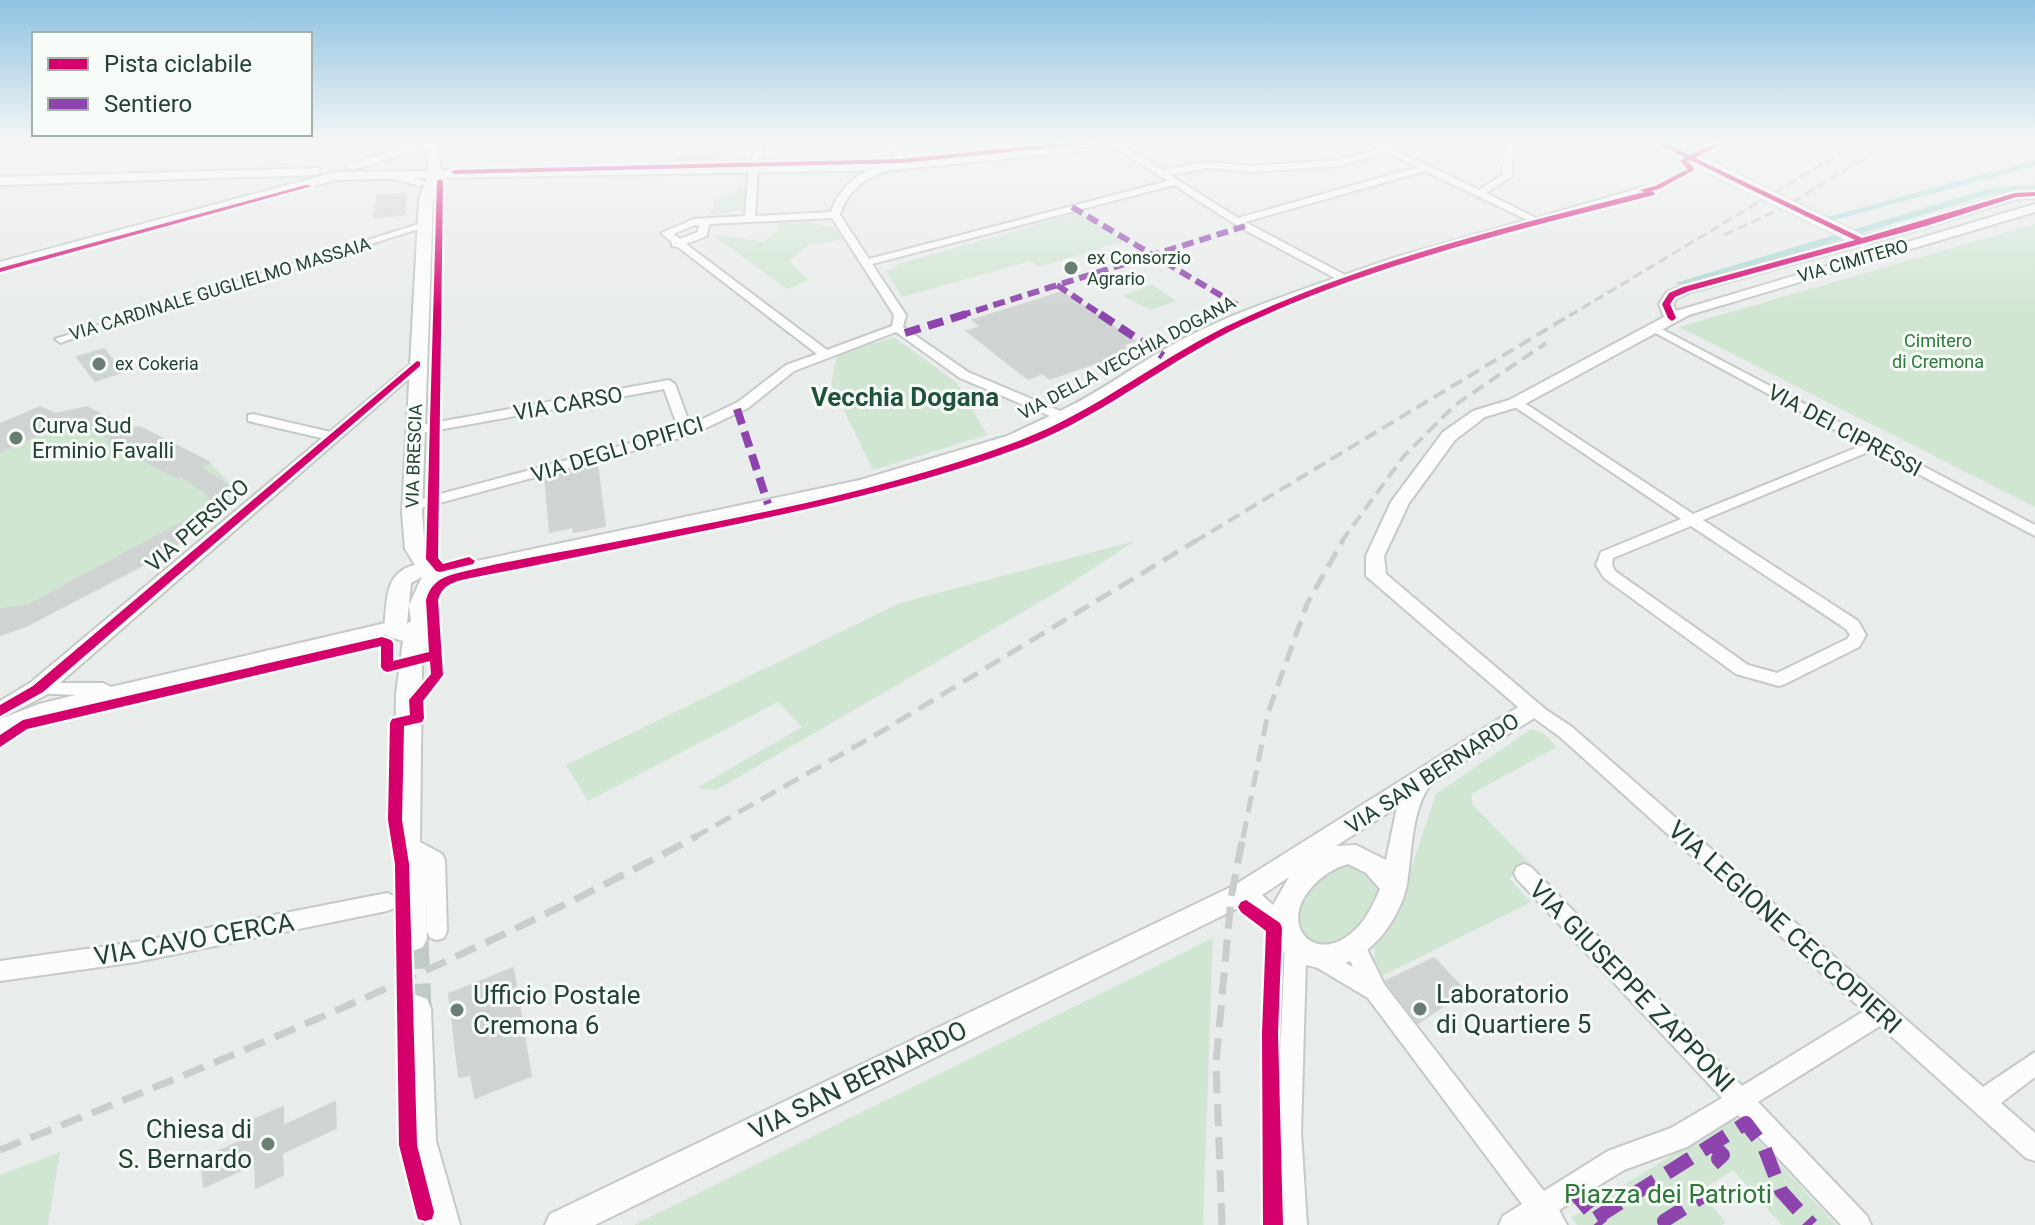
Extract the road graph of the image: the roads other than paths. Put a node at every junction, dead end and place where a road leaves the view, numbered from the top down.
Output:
1 (244, 199) edge
2 (426, 199) edge
3 (751, 199) edge
4 (840, 199) edge
5 (1110, 199) edge
6 (1203, 199) edge
7 (1315, 199) edge
8 (1492, 199) edge
9 (1609, 199) edge
10 (1776, 199) edge
11 (2001, 199) edge
12 (2035, 208) edge
13 (835, 215) junction
14 (750, 219) junction
15 (1532, 219) junction
16 (705, 221) junction
17 (1237, 221) junction
18 (426, 225) junction
19 (1862, 241) junction
20 (676, 244) junction
21 (865, 263) junction
22 (0, 266) edge
23 (1343, 278) junction
24 (1672, 318) junction
25 (897, 328) junction
26 (1654, 328) junction
27 (61, 339) dead end
28 (825, 354) junction
29 (417, 364) junction
30 (390, 384) junction
31 (417, 386) junction
32 (1515, 403) junction
33 (1063, 417) junction
34 (253, 418) dead end
35 (416, 430) junction
36 (686, 432) junction
37 (330, 436) junction
38 (1874, 445) junction
39 (412, 506) junction
40 (1692, 520) junction
41 (2035, 531) edge
42 (415, 549) junction
43 (431, 572) junction
44 (405, 576) junction
45 (403, 630) junction
46 (141, 687) junction
47 (38, 689) junction
48 (1533, 708) junction
49 (0, 711) edge
50 (0, 726) edge
51 (1419, 782) junction
52 (1327, 858) junction
53 (1524, 873) dead end
54 (1393, 889) junction
55 (1242, 894) junction
56 (387, 902) dead end
57 (425, 935) tunnel mouth
58 (1298, 944) junction
59 (1355, 948) junction
60 (0, 971) edge
61 (1376, 991) junction
62 (416, 1009) tunnel mouth
63 (1880, 1014) junction
64 (2035, 1063) edge
65 (1741, 1099) junction
66 (1983, 1102) junction
67 (2035, 1149) edge
68 (1547, 1216) edge
69 (442, 1225) edge
70 (561, 1225) edge
71 (1294, 1225) edge
72 (1512, 1225) edge
73 (1858, 1225) edge

1 - 22 main road
2 - 18 main road, VIA BRESCIA
3 - 14 street
4 - 13 street
5 - 21 street
6 - 17 street
7 - 17 street
8 - 15 street
9 - 15 street, VIA DELLA VECCHIA DOGANA
10 - 19 street, VIA CIMITERO, bridge
11 - 19 street, VIA CIMITERO
12 - 24 street, VIA CIMITERO
13 - 14 street
13 - 21 street
14 - 16 street
15 - 23 street, VIA DELLA VECCHIA DOGANA
16 - 20 street
16 - 20 street
17 - 23 street
18 - 27 street, VIA CARDINALE GUGLIELMO MASSAIA
18 - 29 main road, VIA BRESCIA
19 - 24 street, VIA CIMITERO
20 - 28 street
21 - 25 street
23 - 33 street, VIA DELLA VECCHIA DOGANA
24 - 26 street, VIA CIMITERO
25 - 28 street, VIA DEGLI OPIFICI
25 - 33 street
26 - 32 street, VIA SAN BERNARDO
26 - 38 street, VIA DEI CIPRESSI
28 - 36 street, VIA DEGLI OPIFICI
29 - 30 street, VIA PERSICO
29 - 31 main road, VIA BRESCIA
30 - 31 street
30 - 37 street, VIA PERSICO
31 - 35 main road, VIA BRESCIA
32 - 40 street
32 - 48 street, VIA SAN BERNARDO
33 - 43 street, VIA DELLA VECCHIA DOGANA
34 - 37 street
35 - 36 street, VIA CARSO
35 - 39 main road, VIA BRESCIA
36 - 39 street, VIA DEGLI OPIFICI
37 - 47 street, VIA PERSICO
38 - 40 street
38 - 41 street, VIA DEI CIPRESSI
39 - 42 main road, VIA BRESCIA
40 - 40 street
42 - 43 main road, VIA BRESCIA
42 - 44 main road, VIA BRESCIA
43 - 44 main road
43 - 45 main road
44 - 45 main road, VIA BRESCIA
45 - 46 street
45 - 57 main road
46 - 47 street
46 - 50 street
47 - 49 street, VIA PERSICO
48 - 51 street, VIA SAN BERNARDO
48 - 63 street, VIA LEGIONE CECCOPIERI
51 - 52 street
51 - 54 street
51 - 55 street, VIA SAN BERNARDO
52 - 54 street
52 - 58 street
53 - 65 street, VIA GIUSEPPE ZAPPONI
54 - 59 street
55 - 58 street
55 - 70 street, VIA SAN BERNARDO
56 - 60 street, VIA CAVO CERCA
58 - 59 street
58 - 61 street
58 - 71 street
59 - 61 street
61 - 68 street
62 - 69 main road
63 - 65 street
63 - 66 street, VIA LEGIONE CECCOPIERI
64 - 66 street
65 - 68 street
65 - 73 street, VIA GIUSEPPE ZAPPONI
66 - 67 street, VIA LEGIONE CECCOPIERI
68 - 72 street

